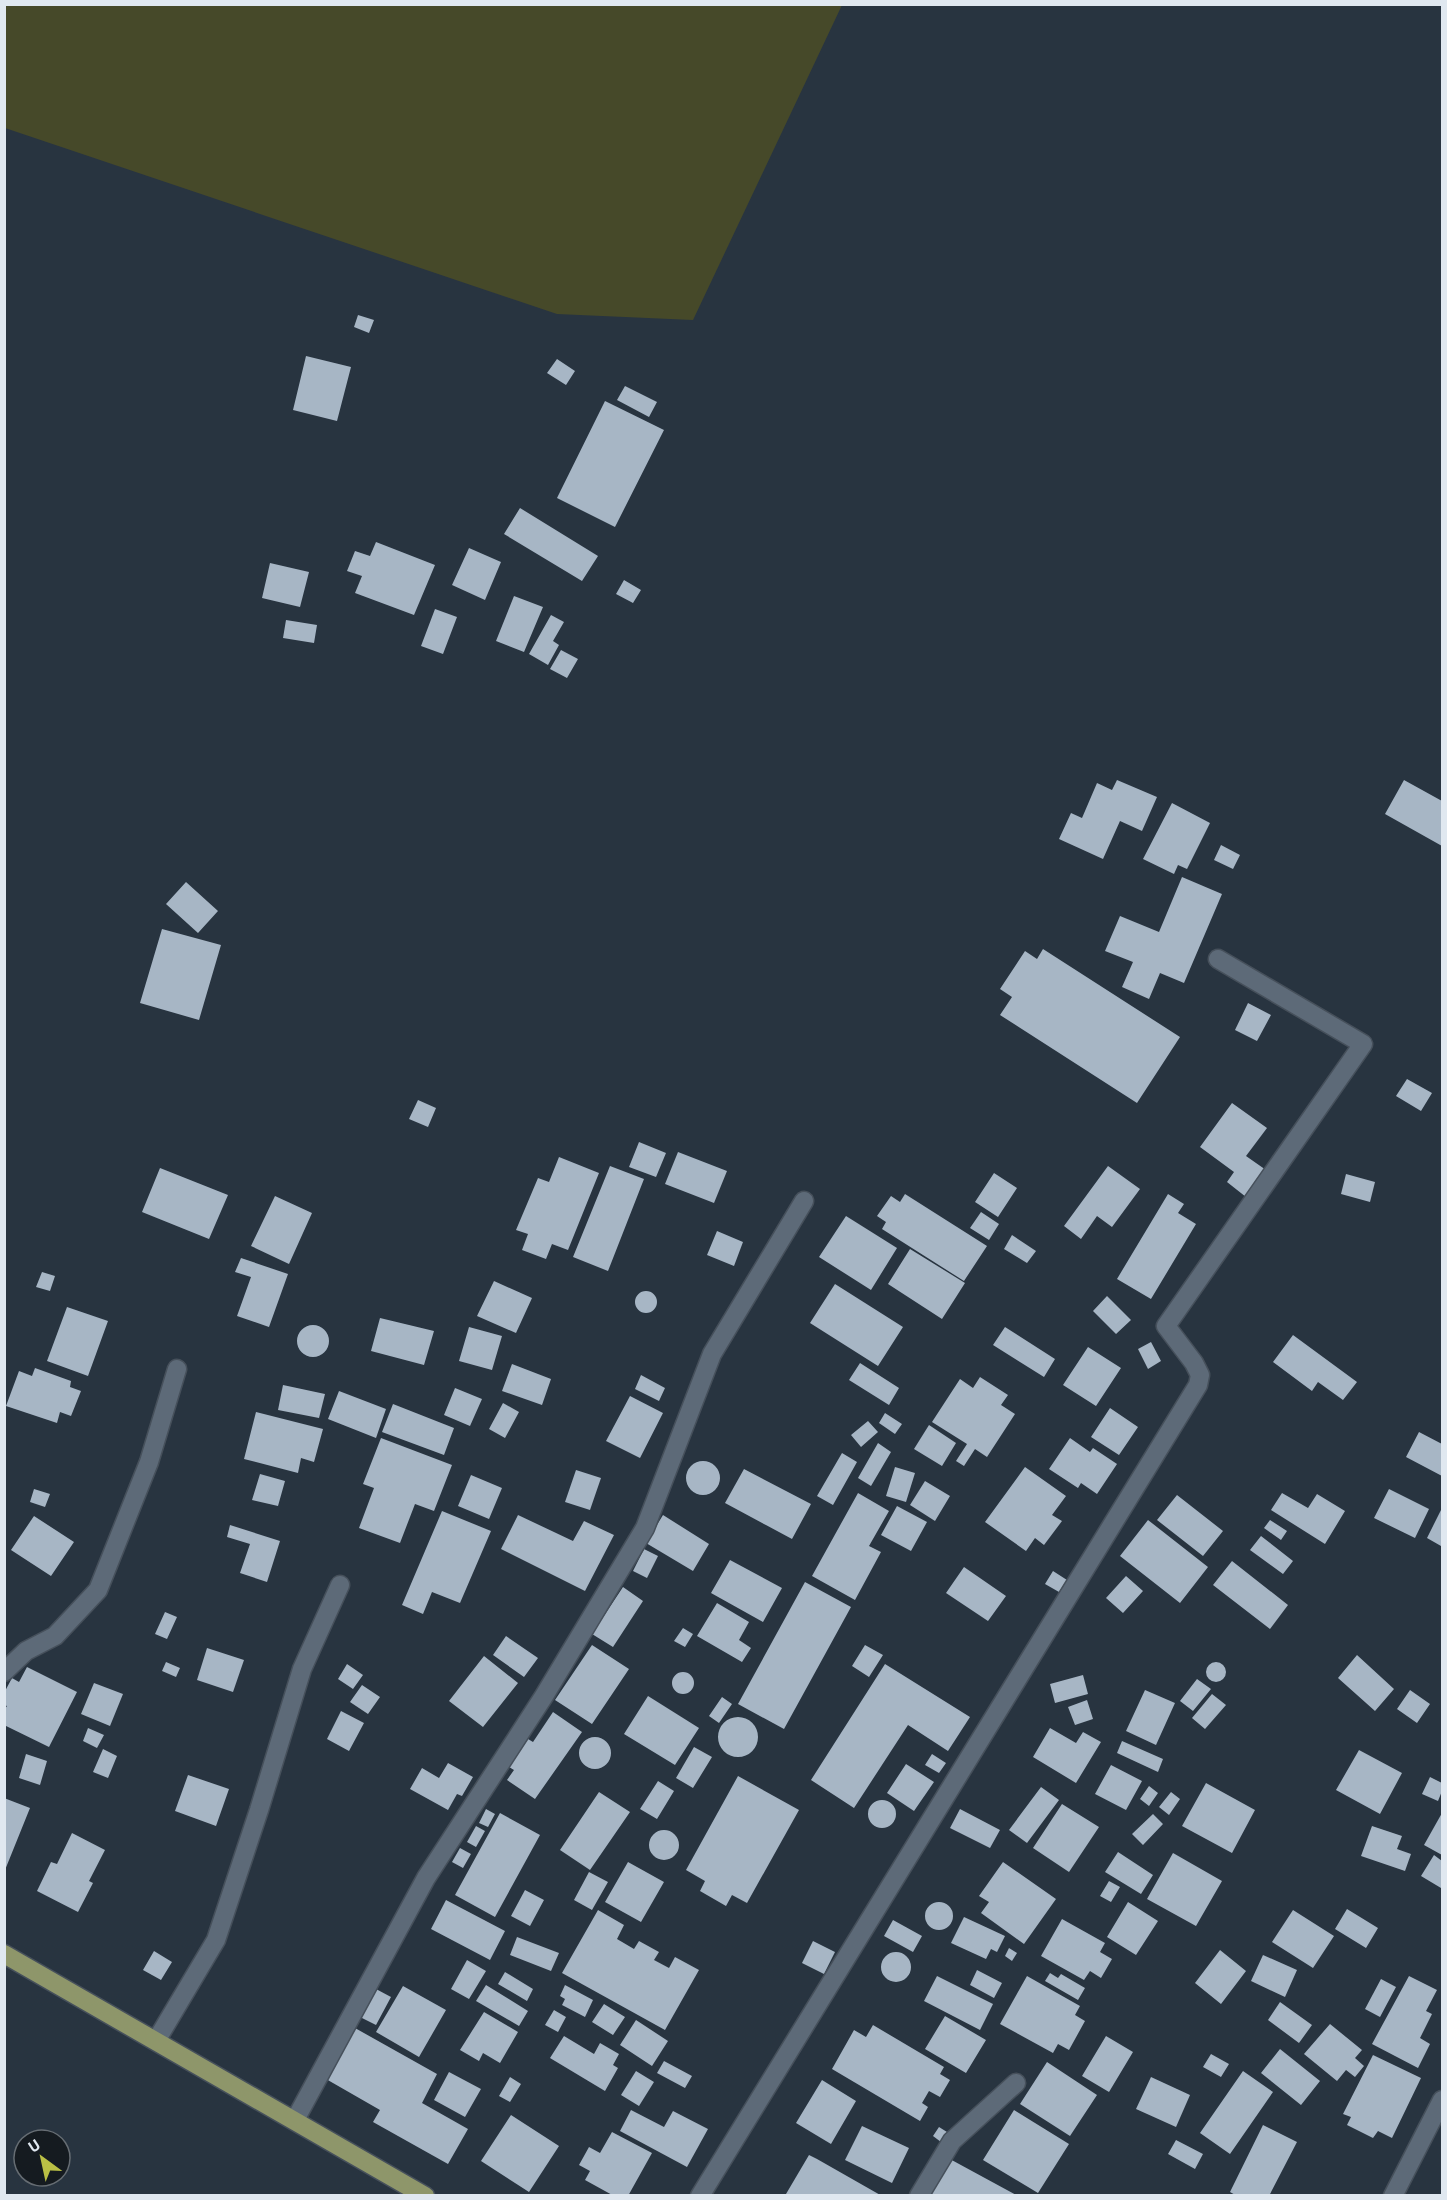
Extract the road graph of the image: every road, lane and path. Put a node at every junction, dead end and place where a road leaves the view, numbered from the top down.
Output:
1 (1218, 959) dead end
2 (804, 1201) dead end
3 (177, 1369) dead end
4 (340, 1585) dead end
5 (4, 1672) edge
6 (4, 1954) edge
7 (156, 2042) junction
8 (1016, 2083) dead end
9 (1443, 2100) edge
10 (295, 2120) junction
11 (425, 2196) edge
12 (700, 2196) edge
13 (919, 2196) edge
14 (1393, 2196) edge

1 - 12 street
2 - 10 street
3 - 5 street
4 - 7 street
6 - 7 main road
7 - 10 main road
8 - 13 street
9 - 14 street
10 - 11 main road

